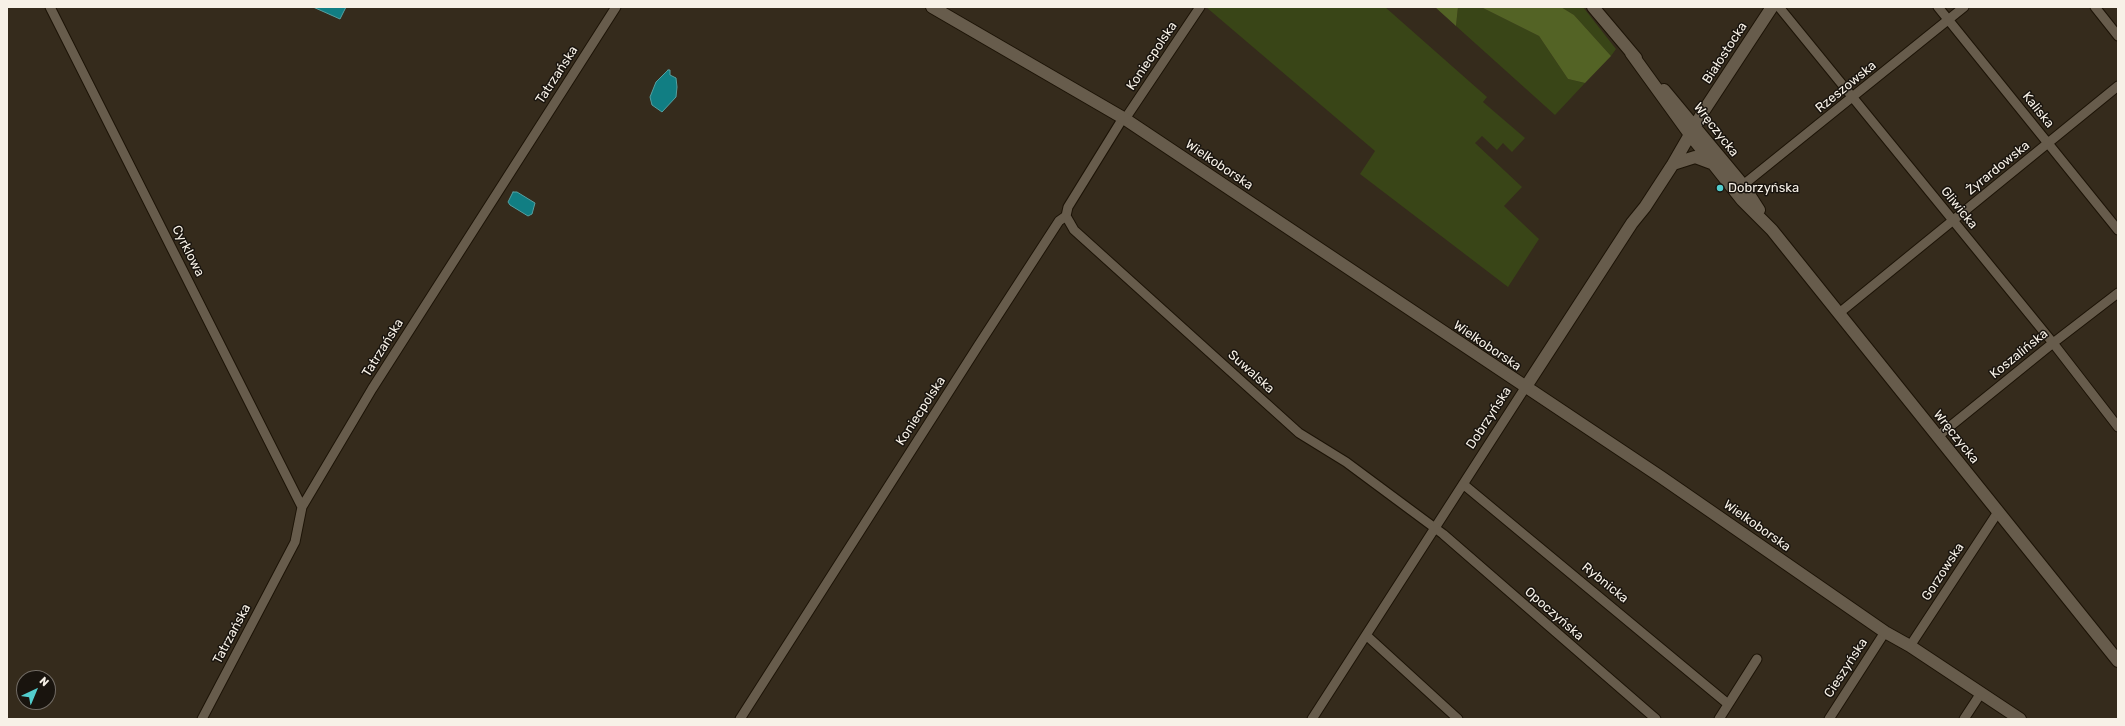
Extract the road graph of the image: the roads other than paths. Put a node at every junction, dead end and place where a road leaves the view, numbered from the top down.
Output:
1 (50, 7) edge
2 (616, 7) edge
3 (932, 7) edge
4 (1200, 7) edge
5 (1593, 7) edge
6 (1772, 7) edge
7 (1779, 7) edge
8 (1938, 7) edge
9 (1964, 7) edge
10 (2095, 7) edge
11 (1948, 20) junction
12 (2118, 36) edge
13 (2118, 86) edge
14 (1853, 99) junction
15 (1124, 119) junction
16 (1693, 131) junction
17 (2049, 143) junction
18 (1673, 164) junction
19 (1713, 164) junction
20 (1743, 185) junction
21 (1066, 216) junction
22 (1953, 222) junction
23 (1772, 230) junction
24 (2118, 230) edge
25 (2118, 293) edge
26 (1838, 314) junction
27 (2053, 343) junction
28 (1525, 388) junction
29 (2118, 427) edge
30 (1937, 437) junction
31 (1464, 484) junction
32 (302, 507) junction
33 (1998, 512) junction
34 (1434, 529) junction
35 (1885, 632) junction
36 (1366, 635) junction
37 (1910, 646) junction
38 (1757, 659) dead end
39 (2118, 661) edge
40 (1981, 692) junction
41 (1728, 704) junction
42 (202, 719) edge
43 (740, 719) edge
44 (1312, 719) edge
45 (1458, 719) edge
46 (1656, 719) edge
47 (1719, 719) edge
48 (1829, 719) edge
49 (1964, 719) edge
50 (2020, 719) edge

1 - 32 street, Cyrklowa
2 - 32 street, Tatrzańska
3 - 15 street, Wielkoborska
4 - 15 street, Koniecpolska
5 - 16 street, Wręczycka
6 - 16 street, Białostocka
7 - 14 street, Gliwicka
8 - 11 street, Kaliska
9 - 11 street, Rzeszowska
10 - 12 street
11 - 14 street, Rzeszowska
11 - 17 street, Kaliska
13 - 17 street, Żyrardowska
14 - 20 street, Rzeszowska
14 - 22 street, Gliwicka
15 - 21 street, Koniecpolska
15 - 28 street, Wielkoborska
16 - 18 street, Dobrzyńska
16 - 19 street, Wręczycka
16 - 20 street, Wręczycka
17 - 22 street, Żyrardowska
17 - 24 street, Kaliska
18 - 19 street
18 - 28 street, Dobrzyńska
19 - 23 street, Wręczycka
20 - 23 street, Wręczycka
21 - 34 street, Suwalska
21 - 43 street, Koniecpolska
22 - 26 street, Żyrardowska
22 - 27 street, Gliwicka
23 - 26 street, Wręczycka
25 - 27 street, Koszalińska
26 - 30 street, Wręczycka
27 - 29 street, Gliwicka
27 - 30 street, Koszalińska
28 - 31 street, Dobrzyńska
28 - 35 street, Wielkoborska
30 - 33 street, Wręczycka
31 - 34 street, Dobrzyńska
31 - 41 street, Rybnicka
32 - 42 street, Tatrzańska
33 - 37 street, Gorzowska
33 - 39 street, Wręczycka
34 - 36 street, Dobrzyńska
34 - 46 street, Opoczyńska
35 - 37 street, Wielkoborska
35 - 48 street, Cieszyńska
36 - 44 street, Dobrzyńska
36 - 45 street
37 - 40 street, Wielkoborska
38 - 41 street
40 - 49 street
40 - 50 street, Wielkoborska
41 - 47 street

